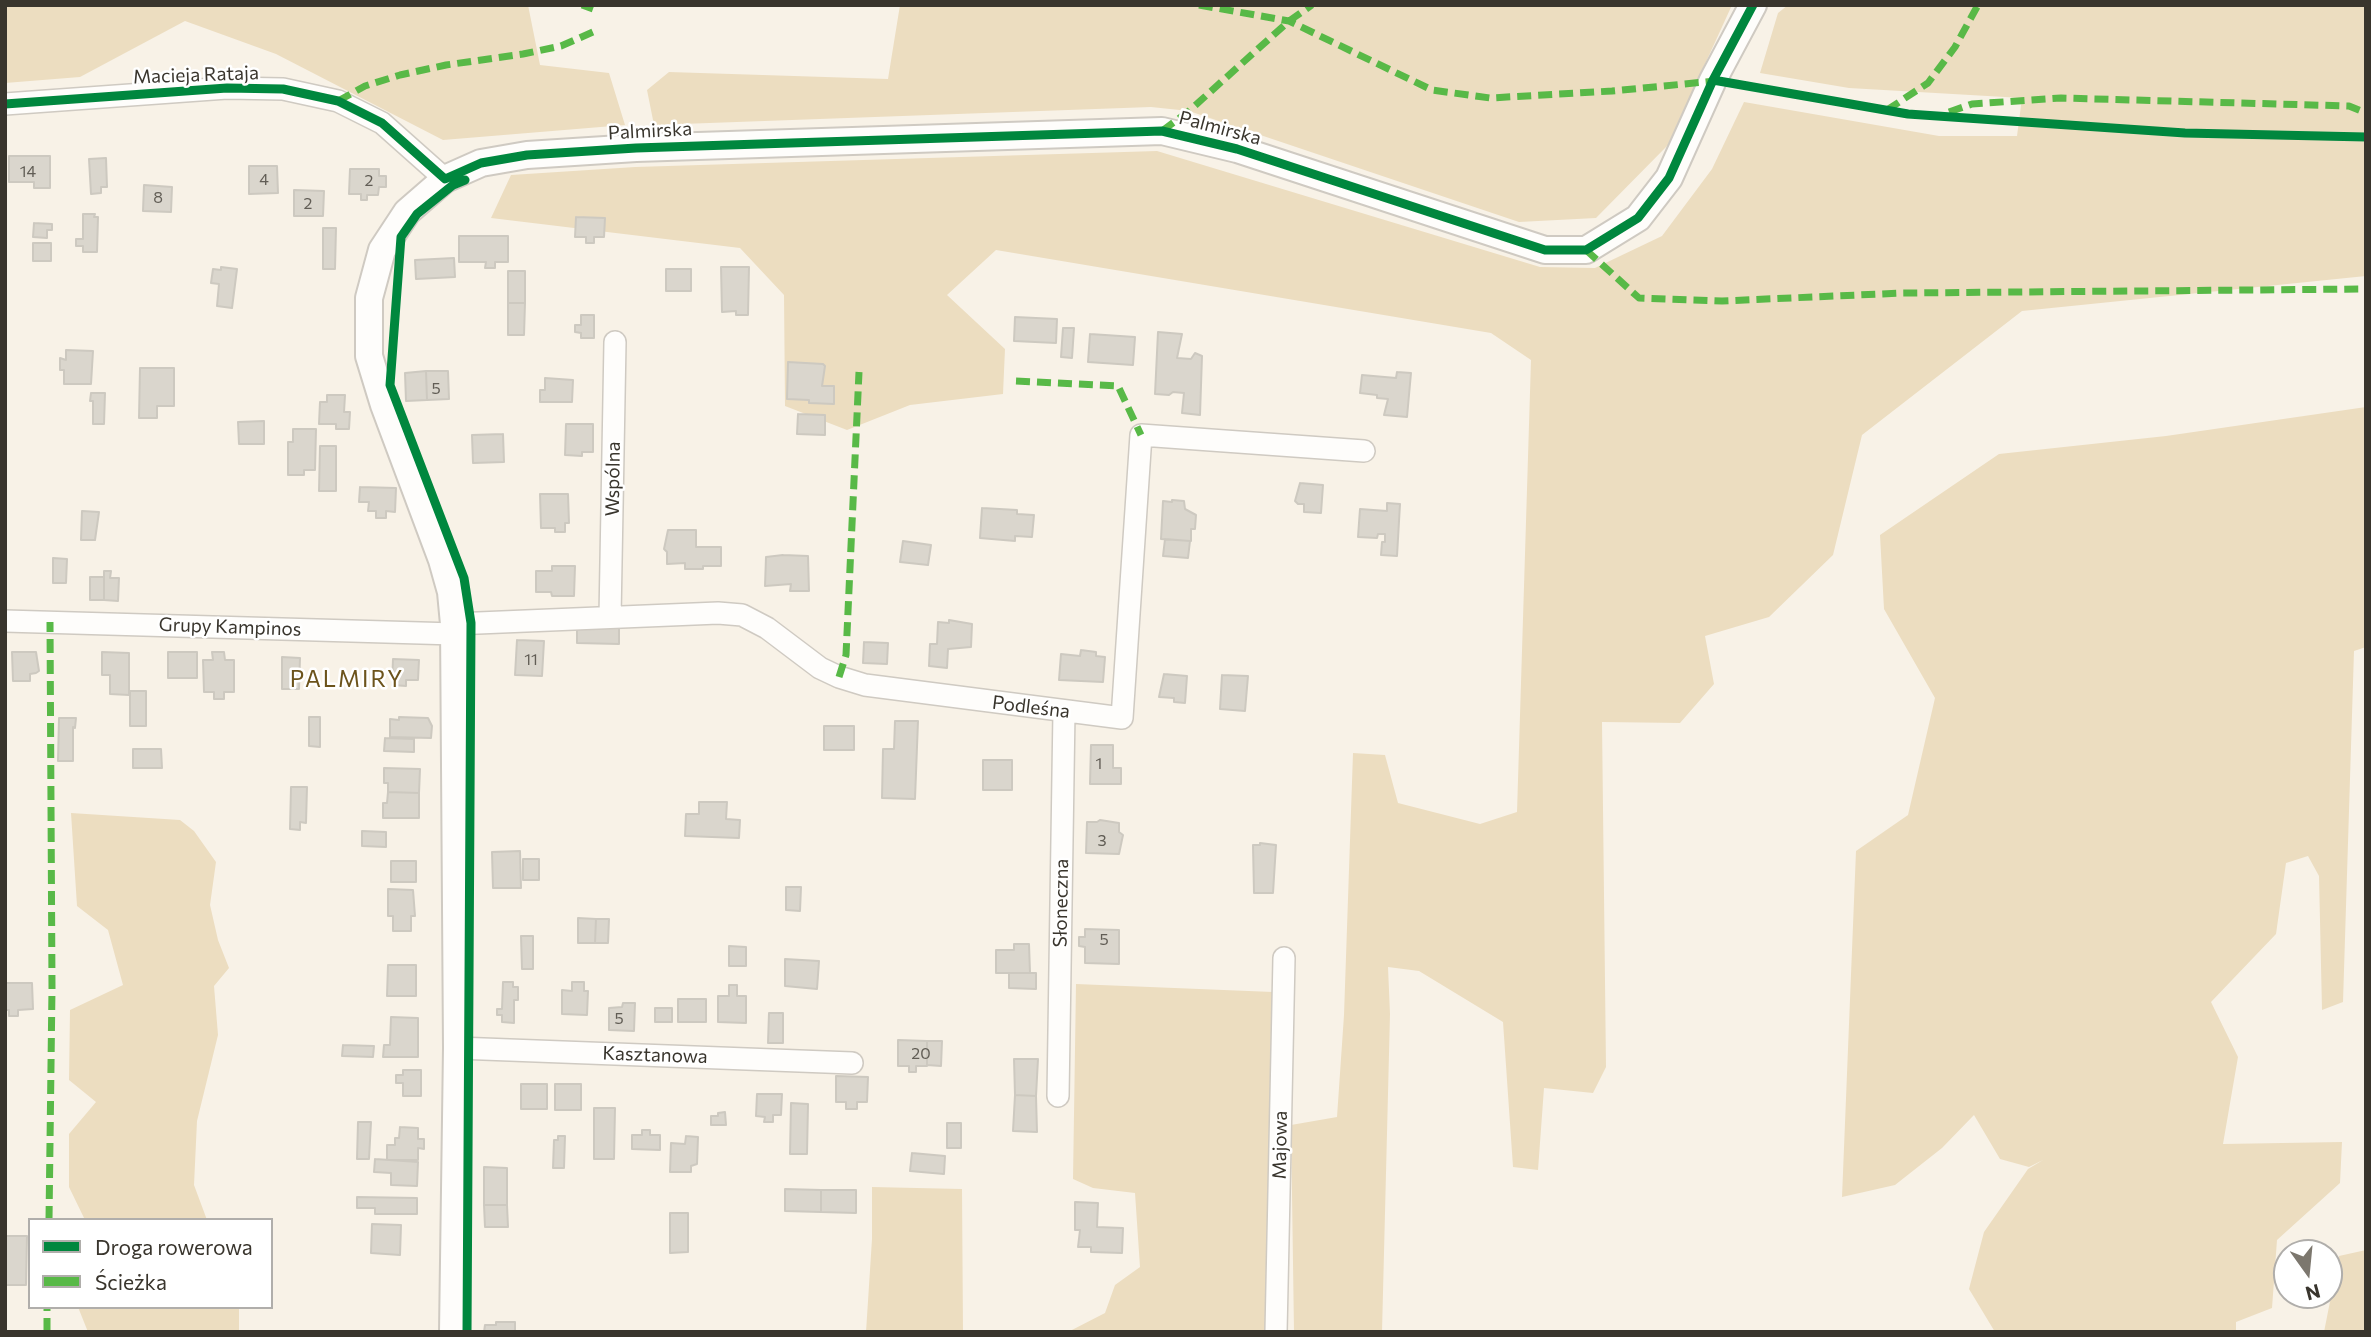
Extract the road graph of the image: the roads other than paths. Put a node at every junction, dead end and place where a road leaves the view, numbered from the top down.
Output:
1 (1753, 5) edge
2 (5, 104) edge
3 (446, 179) junction
4 (615, 342) dead end
5 (1364, 452) dead end
6 (610, 617) junction
7 (5, 621) edge
8 (455, 629) junction
9 (1064, 711) junction
10 (1284, 958) dead end
11 (457, 1048) junction
12 (852, 1063) dead end
13 (1058, 1096) dead end
14 (453, 1332) edge
15 (1276, 1332) edge

1 - 3 street, Palmirska
2 - 3 street, Macieja Rataja
3 - 8 street, Palmirska
4 - 6 street, Wspólna
5 - 9 street, Podleśna
6 - 8 street, Podleśna
6 - 9 street, Podleśna
7 - 8 street, Grupy Kampinos
8 - 11 street, Palmirska
9 - 13 street, Słoneczna
10 - 15 street, Majowa
11 - 12 street, Kasztanowa
11 - 14 street, Palmirska

